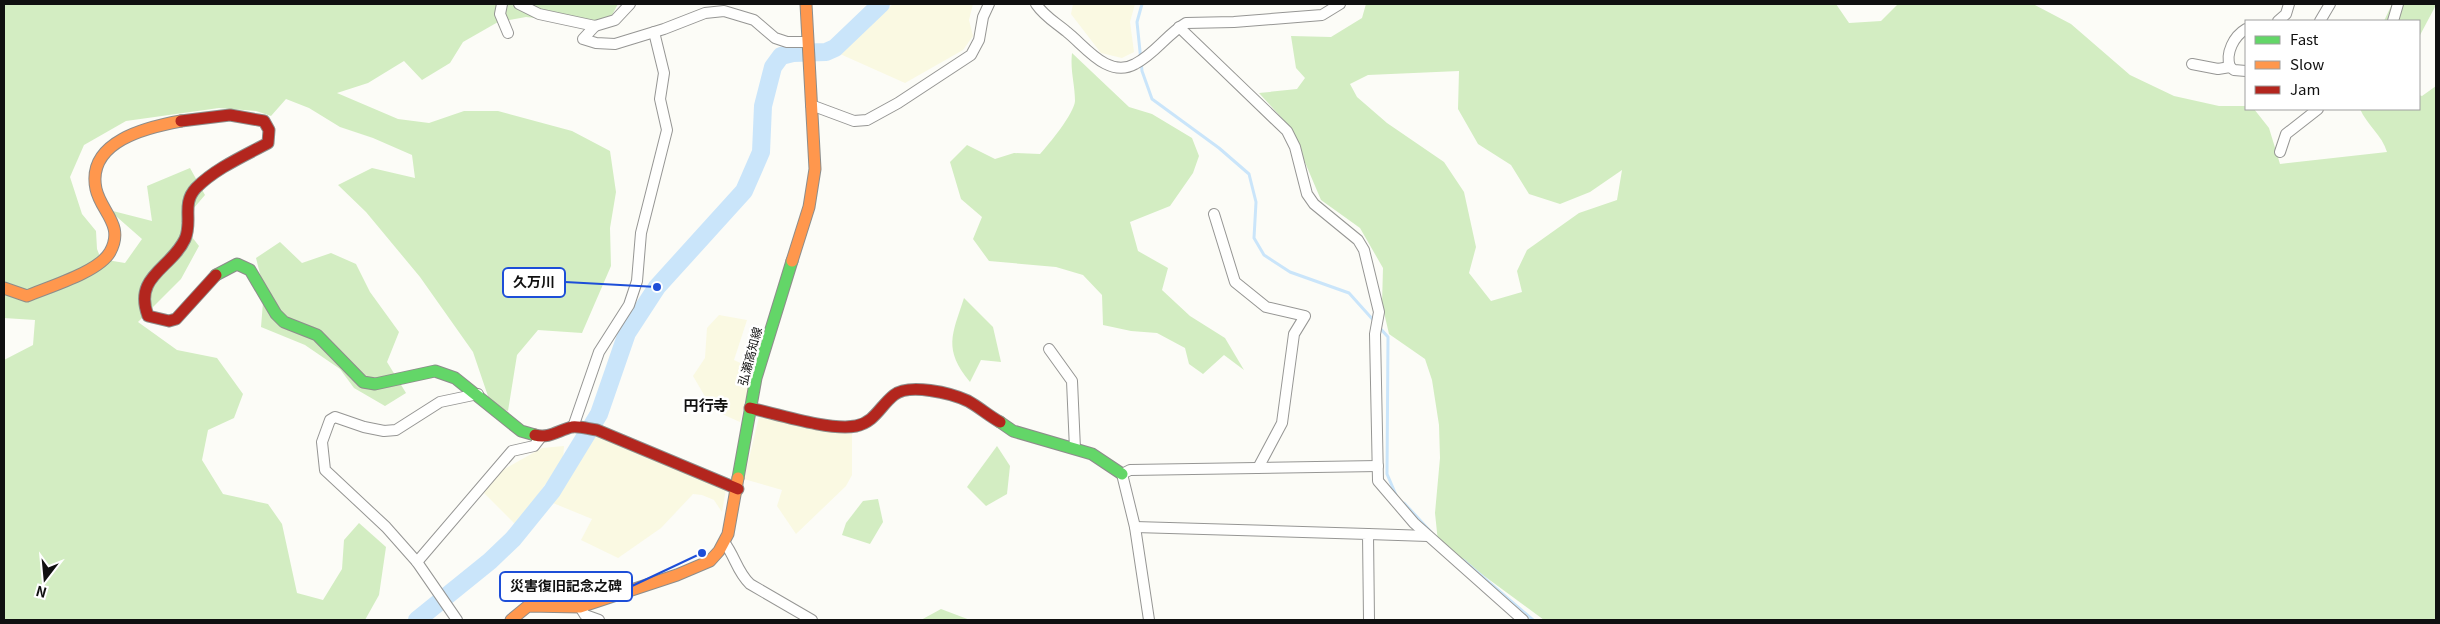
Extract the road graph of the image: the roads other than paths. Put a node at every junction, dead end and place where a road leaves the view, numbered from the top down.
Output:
1 (502, 4) edge
2 (519, 4) edge
3 (630, 4) edge
4 (806, 4) edge
5 (989, 4) edge
6 (1036, 4) edge
7 (1340, 4) edge
8 (2288, 4) edge
9 (2330, 4) edge
10 (2398, 4) edge
11 (2279, 20) edge
12 (2321, 20) edge
13 (2393, 20) edge
14 (595, 26) junction
15 (1179, 27) junction
16 (2245, 30) edge
17 (654, 32) junction
18 (508, 33) dead end
19 (808, 43) junction
20 (2192, 64) dead end
21 (2230, 67) junction
22 (2245, 71) edge
23 (811, 105) junction
24 (2317, 110) edge
25 (2280, 152) dead end
26 (1214, 214) dead end
27 (4, 288) edge
28 (1049, 349) dead end
29 (478, 394) junction
30 (750, 408) junction
31 (573, 428) junction
32 (542, 437) junction
33 (1075, 449) junction
34 (1378, 466) junction
35 (1258, 468) junction
36 (1122, 474) junction
37 (738, 489) junction
38 (1135, 527) junction
39 (1368, 534) junction
40 (1428, 536) junction
41 (724, 542) junction
42 (417, 562) junction
43 (580, 607) junction
44 (457, 620) edge
45 (511, 620) edge
46 (599, 620) edge
47 (812, 620) edge
48 (1149, 620) edge
49 (1369, 620) edge
50 (1523, 620) edge

1 - 18 street
2 - 14 street
3 - 14 street
4 - 19 street, 弘瀬高知線
5 - 23 street
6 - 15 street
7 - 15 street
8 - 11 street
9 - 12 street
10 - 13 street
14 - 17 street
15 - 34 street
16 - 21 street
17 - 19 street
17 - 31 street
19 - 23 street, 弘瀬高知線
20 - 21 street
21 - 22 street
23 - 30 street, 弘瀬高知線
24 - 25 street
26 - 35 street
27 - 29 street
28 - 33 street
29 - 32 street
29 - 42 street
30 - 33 street
30 - 37 street, 弘瀬高知線
31 - 32 street
31 - 37 street
32 - 42 street
33 - 36 street
34 - 35 street
34 - 40 street
35 - 36 street
36 - 38 street
37 - 41 street, 弘瀬高知線
38 - 39 street
38 - 48 street
39 - 40 street
39 - 49 street
40 - 50 street
41 - 43 street, 弘瀬高知線
41 - 47 street
42 - 44 street
43 - 45 street, 弘瀬高知線
43 - 46 street

